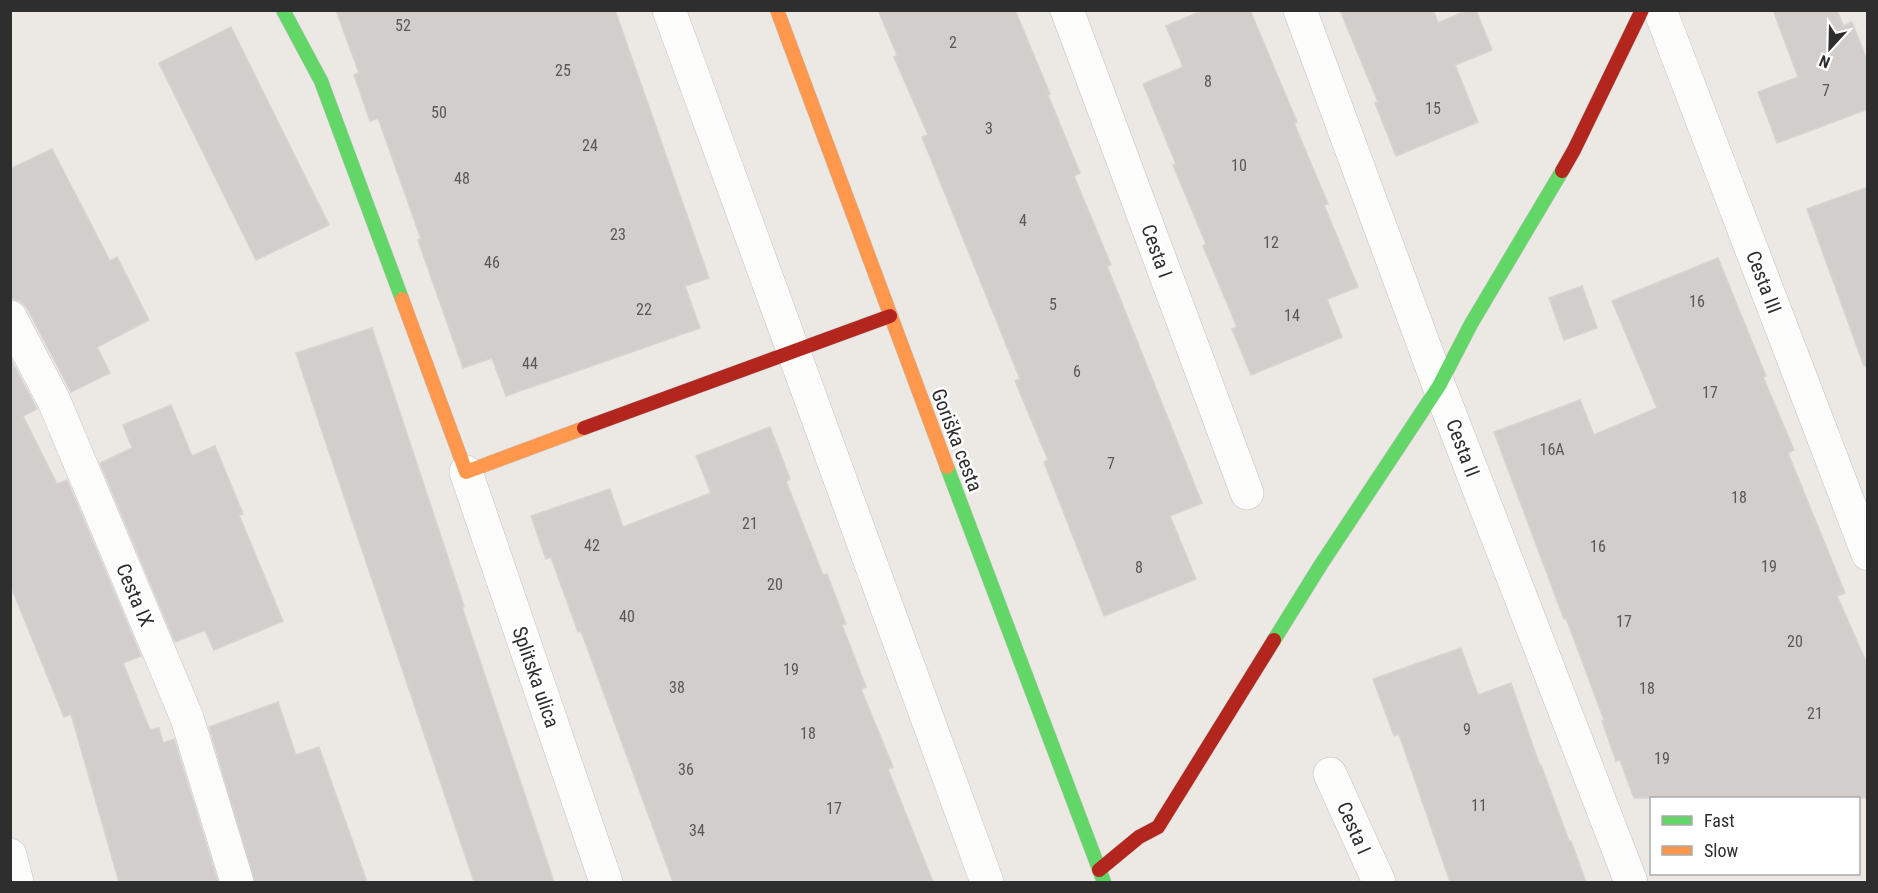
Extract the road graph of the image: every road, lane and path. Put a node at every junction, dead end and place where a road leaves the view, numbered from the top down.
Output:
1 (283, 10) edge
2 (669, 10) edge
3 (777, 10) edge
4 (1300, 10) edge
5 (1642, 10) edge
6 (1660, 10) edge
7 (1074, 12) edge
8 (890, 316) junction
9 (10, 317) edge
10 (792, 351) junction
11 (1439, 386) junction
12 (466, 472) junction
13 (1247, 492) dead end
14 (1868, 554) edge
15 (1330, 774) dead end
16 (10, 855) edge
17 (1101, 876) edge
18 (17, 882) edge
19 (237, 882) edge
20 (606, 882) edge
21 (987, 882) edge
22 (1379, 882) edge
23 (1631, 882) edge

1 - 12 street
2 - 10 street
3 - 8 street, Goriška cesta
4 - 11 street, Cesta II
5 - 11 street
6 - 14 street, Cesta III
7 - 13 street, Cesta I
8 - 10 street
8 - 17 street, Goriška cesta
9 - 19 street, Cesta IX
10 - 12 street
10 - 21 street
11 - 17 street
11 - 23 street, Cesta II
12 - 20 street, Splitska ulica
15 - 22 street, Cesta I
16 - 18 street

